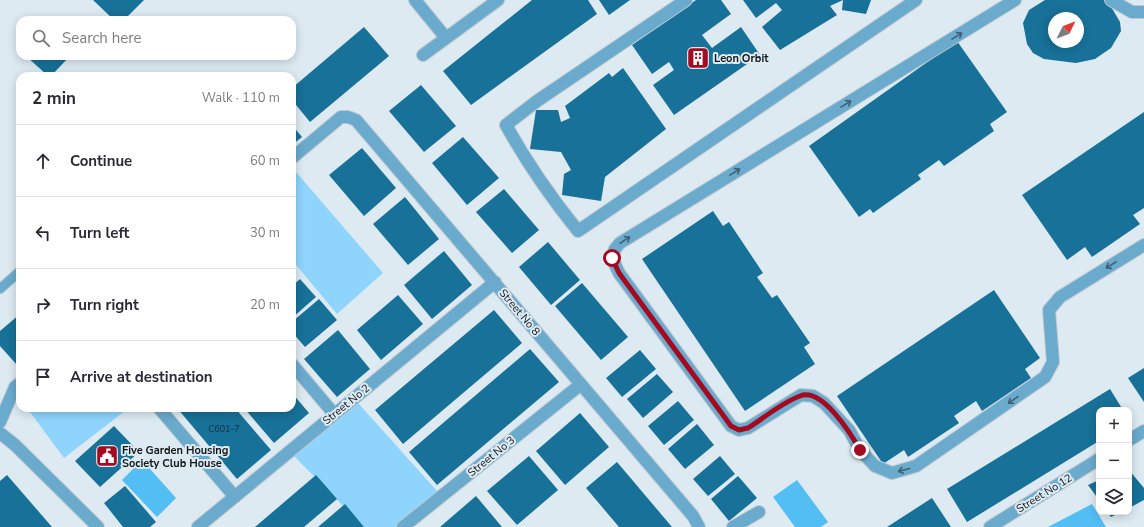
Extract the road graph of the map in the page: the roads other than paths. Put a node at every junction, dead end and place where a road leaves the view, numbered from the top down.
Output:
1 (415, 0) edge
2 (498, 0) edge
3 (686, 0) edge
4 (916, 0) edge
5 (1015, 0) edge
6 (1111, 0) edge
7 (1144, 12) edge
8 (446, 38) junction
9 (423, 55) dead end
10 (296, 155) edge
11 (1144, 245) edge
12 (16, 275) edge
13 (495, 282) junction
14 (0, 289) edge
15 (296, 369) edge
16 (580, 384) junction
17 (16, 386) edge
18 (162, 412) edge
19 (334, 414) junction
20 (0, 422) edge
21 (1144, 431) edge
22 (0, 433) edge
23 (1132, 438) edge
24 (1096, 461) edge
25 (235, 497) junction
26 (759, 512) dead end
27 (696, 522) edge
28 (406, 526) edge
29 (98, 527) edge
30 (198, 527) edge
31 (733, 527) edge
32 (990, 527) edge

1 - 8 street
2 - 8 street
3 - 4 street
11 -> 5 street
6 - 7 street
8 - 9 street
10 - 13 street, Street No 8
12 - 14 lane
13 - 16 street, Street No 8
13 - 19 street, Street No 2
15 - 19 street
16 - 27 street, Street No 8
16 - 28 street, Street No 3
17 - 20 street
18 - 25 street
19 - 25 street, Street No 2
21 - 23 street
22 - 29 street
24 - 32 street, Street No 12
25 - 30 street, Street No 2
26 - 31 street

